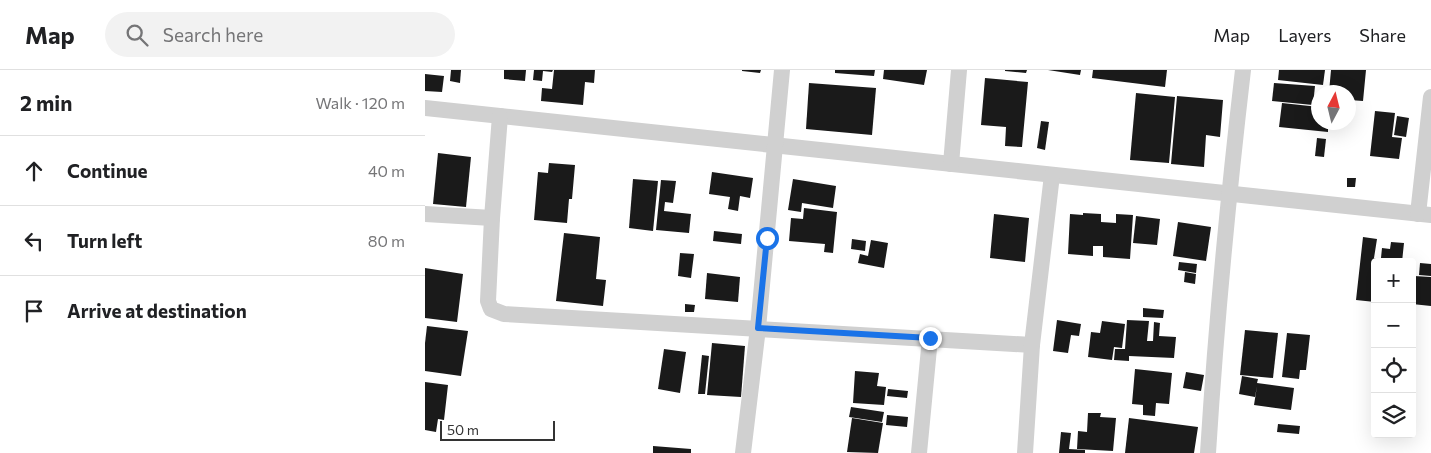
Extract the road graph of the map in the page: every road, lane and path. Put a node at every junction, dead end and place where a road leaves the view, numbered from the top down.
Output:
1 (782, 70) edge
2 (959, 70) edge
3 (1243, 70) edge
4 (1431, 97) edge
5 (425, 108) edge
6 (500, 116) junction
7 (775, 146) junction
8 (951, 164) junction
9 (1052, 175) junction
10 (1228, 193) junction
11 (425, 214) edge
12 (1424, 214) edge
13 (492, 218) junction
14 (758, 328) junction
15 (930, 338) junction
16 (1032, 345) junction
17 (743, 453) edge
18 (919, 453) edge
19 (1025, 453) edge
20 (1208, 453) edge

1 - 7 street
2 - 8 street
3 - 10 street
4 - 12 street
5 - 6 street
6 - 7 street
6 - 13 street
7 - 8 street
7 - 14 street
8 - 9 street
9 - 10 street
9 - 16 street
10 - 12 street
10 - 20 street
11 - 13 street
13 - 14 street
14 - 15 street
14 - 17 street
15 - 16 street
15 - 18 street
16 - 19 street

